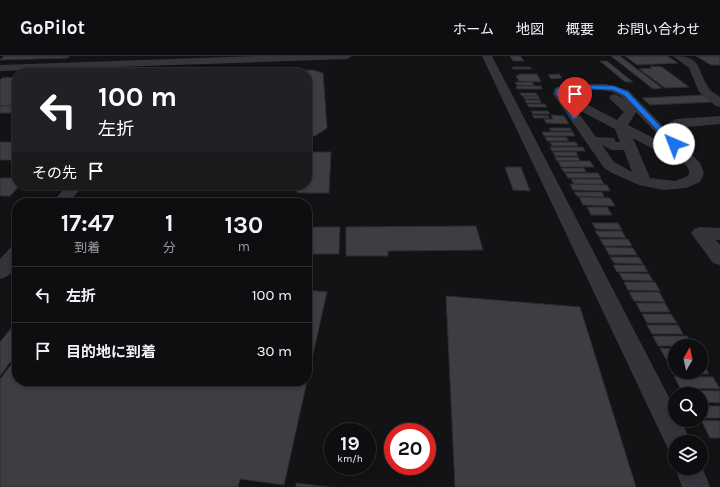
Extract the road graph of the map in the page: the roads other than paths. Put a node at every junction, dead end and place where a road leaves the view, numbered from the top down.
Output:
1 (336, 56) edge
2 (347, 56) edge
3 (487, 56) edge
4 (678, 56) edge
5 (168, 62) junction
6 (0, 68) edge
7 (164, 68) edge
8 (593, 87) junction
9 (618, 89) junction
10 (559, 94) junction
11 (720, 103) edge
12 (720, 120) edge
13 (621, 125) junction
14 (664, 134) junction
15 (592, 141) junction
16 (629, 146) junction
17 (695, 166) junction
18 (644, 182) junction
19 (71, 190) edge
20 (64, 198) edge
21 (720, 234) edge
22 (12, 258) edge
23 (720, 258) edge
24 (0, 272) edge
25 (675, 435) edge
26 (692, 475) edge
27 (696, 487) edge

1 - 2 street
1 - 5 street
3 - 25 street
4 - 11 street
5 - 6 street
5 - 7 street
8 - 9 street
8 - 10 street
8 - 13 street
9 - 13 street
9 - 14 street
10 - 13 street
10 - 15 street
12 - 14 street
13 - 16 street
13 - 17 street
14 - 17 street
15 - 16 street
15 - 18 street
16 - 18 street
17 - 18 street
19 - 20 street
21 - 23 street
22 - 24 street
26 - 27 street

